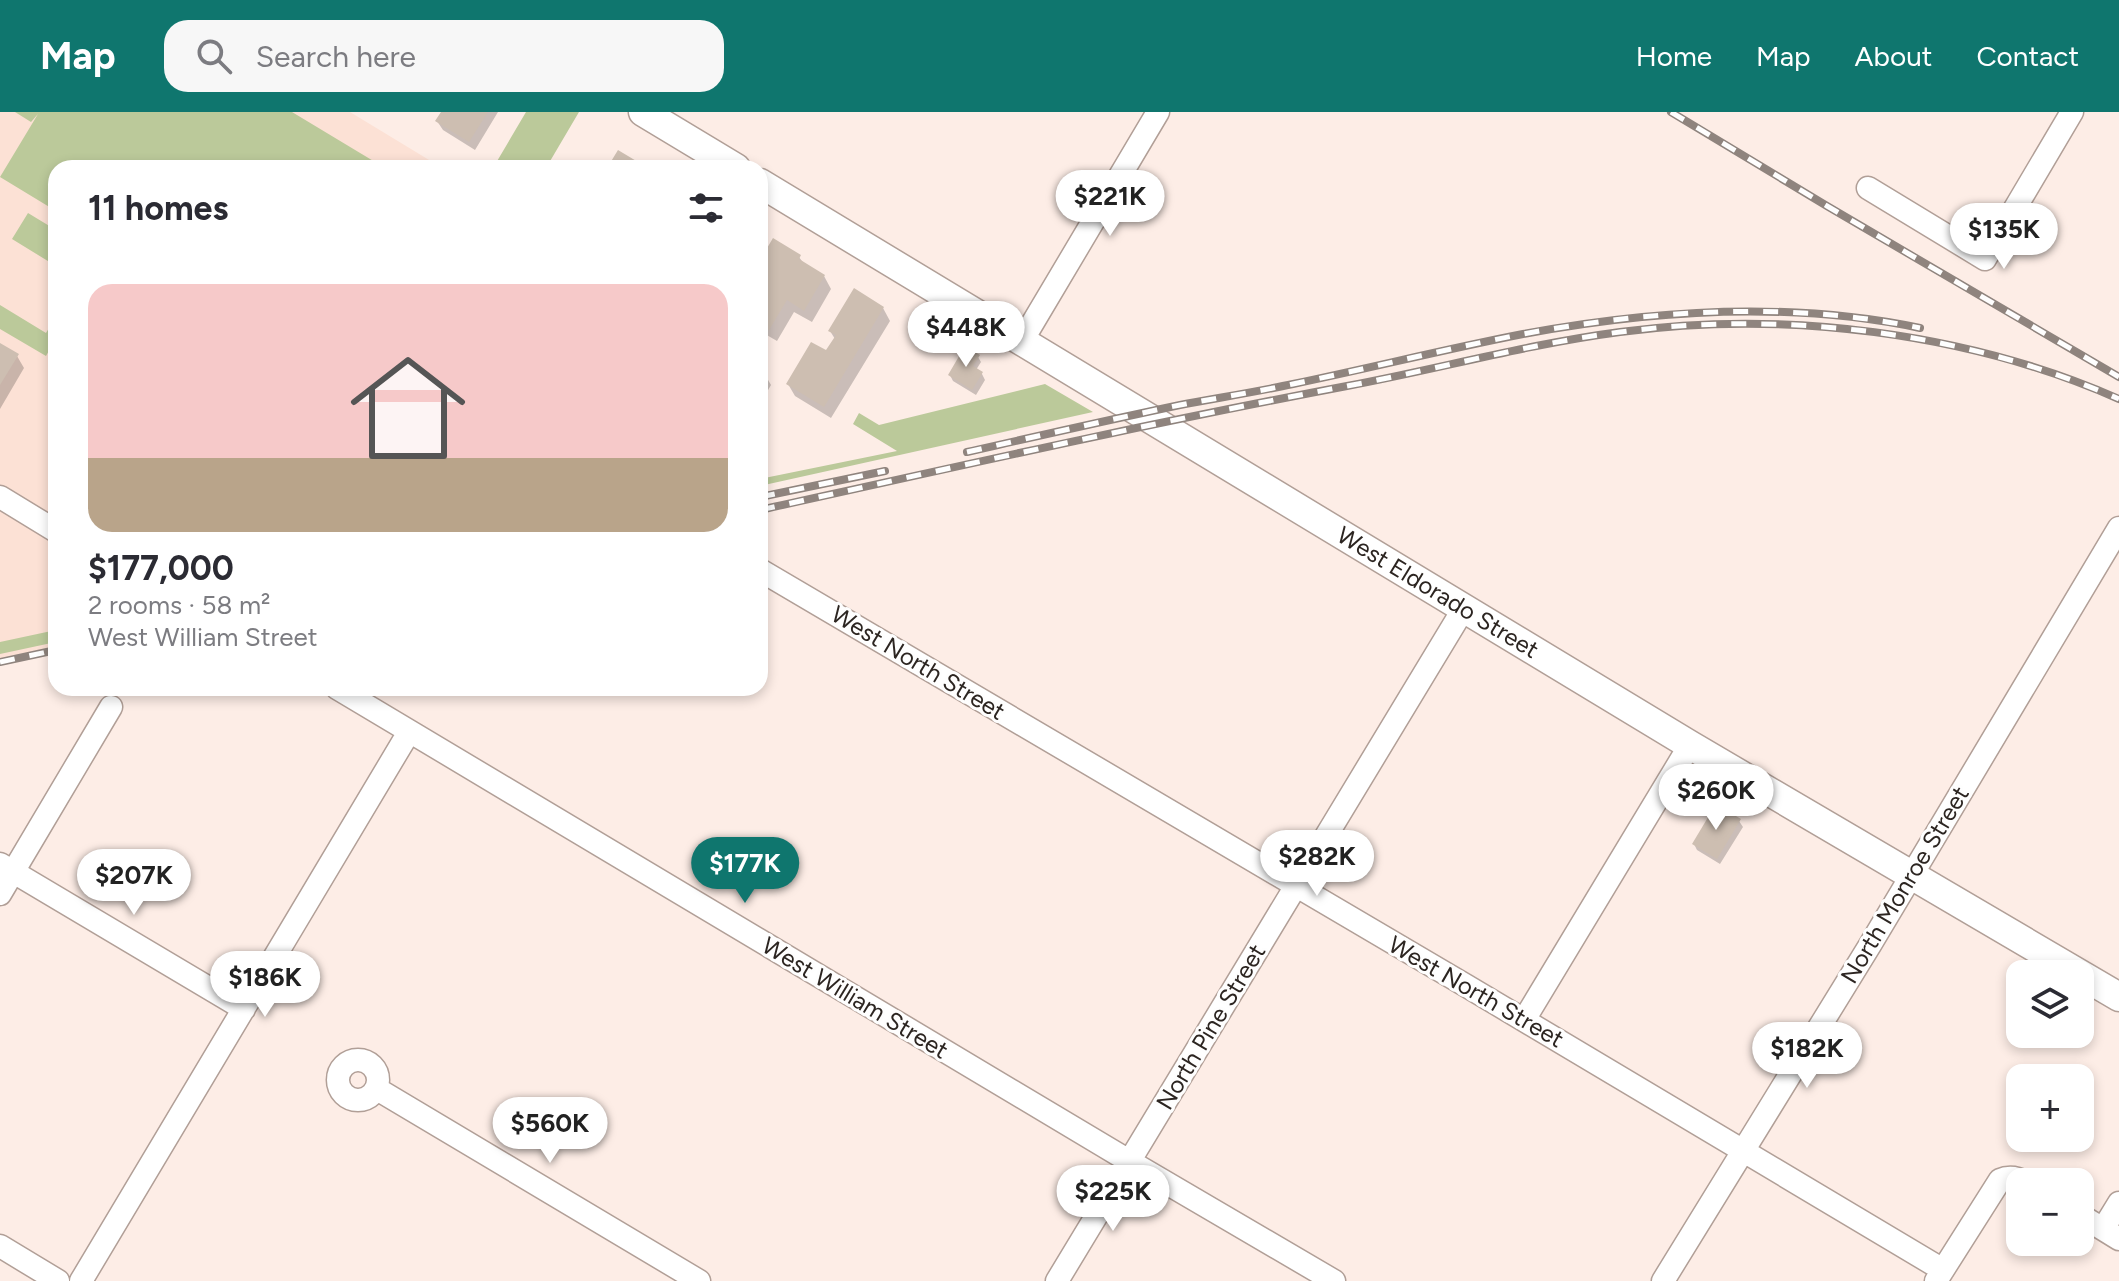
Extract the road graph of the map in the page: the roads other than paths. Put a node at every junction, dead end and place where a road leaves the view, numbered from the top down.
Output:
1 (643, 112) edge
2 (1158, 112) edge
3 (2072, 112) edge
4 (723, 160) edge
5 (768, 188) edge
6 (1868, 188) dead end
7 (1022, 341) junction
8 (0, 497) edge
9 (48, 526) edge
10 (2119, 528) edge
11 (768, 575) edge
12 (1464, 608) junction
13 (350, 696) edge
14 (111, 707) dead end
15 (409, 732) junction
16 (1690, 745) junction
17 (7, 868) edge
18 (1911, 875) junction
19 (1297, 887) junction
20 (0, 894) edge
21 (2119, 997) edge
22 (244, 1009) junction
23 (1524, 1020) junction
24 (377, 1089) dead end
25 (1743, 1151) junction
26 (1129, 1161) junction
27 (2006, 1180) edge
28 (2119, 1203) edge
29 (2111, 1234) edge
30 (0, 1246) edge
31 (1939, 1276) edge
32 (58, 1281) edge
33 (81, 1281) edge
34 (699, 1281) edge
35 (1057, 1281) edge
36 (1334, 1281) edge
37 (1663, 1281) edge

1 - 4 main road
2 - 7 street
3 - 6 street
5 - 7 main road, West Eldorado Street
7 - 12 main road, West Eldorado Street
8 - 9 street
10 - 18 street, North Monroe Street
11 - 19 street, West North Street
12 - 16 main road, West Eldorado Street
12 - 19 street, North Pine Street
13 - 15 street, West William Street
14 - 17 street
15 - 22 street
15 - 26 street, West William Street
16 - 18 main road, West Eldorado Street
16 - 23 street
17 - 20 street
17 - 22 street
18 - 21 main road, West Eldorado Street
18 - 25 street, North Monroe Street
19 - 23 street, West North Street
19 - 26 street, North Pine Street
22 - 33 street
23 - 25 street, West North Street
24 - 34 street
25 - 31 street, West North Street
25 - 37 street, North Monroe Street
26 - 35 street, North Pine Street
26 - 36 street, West William Street
27 - 31 street
28 - 29 street
30 - 32 street

